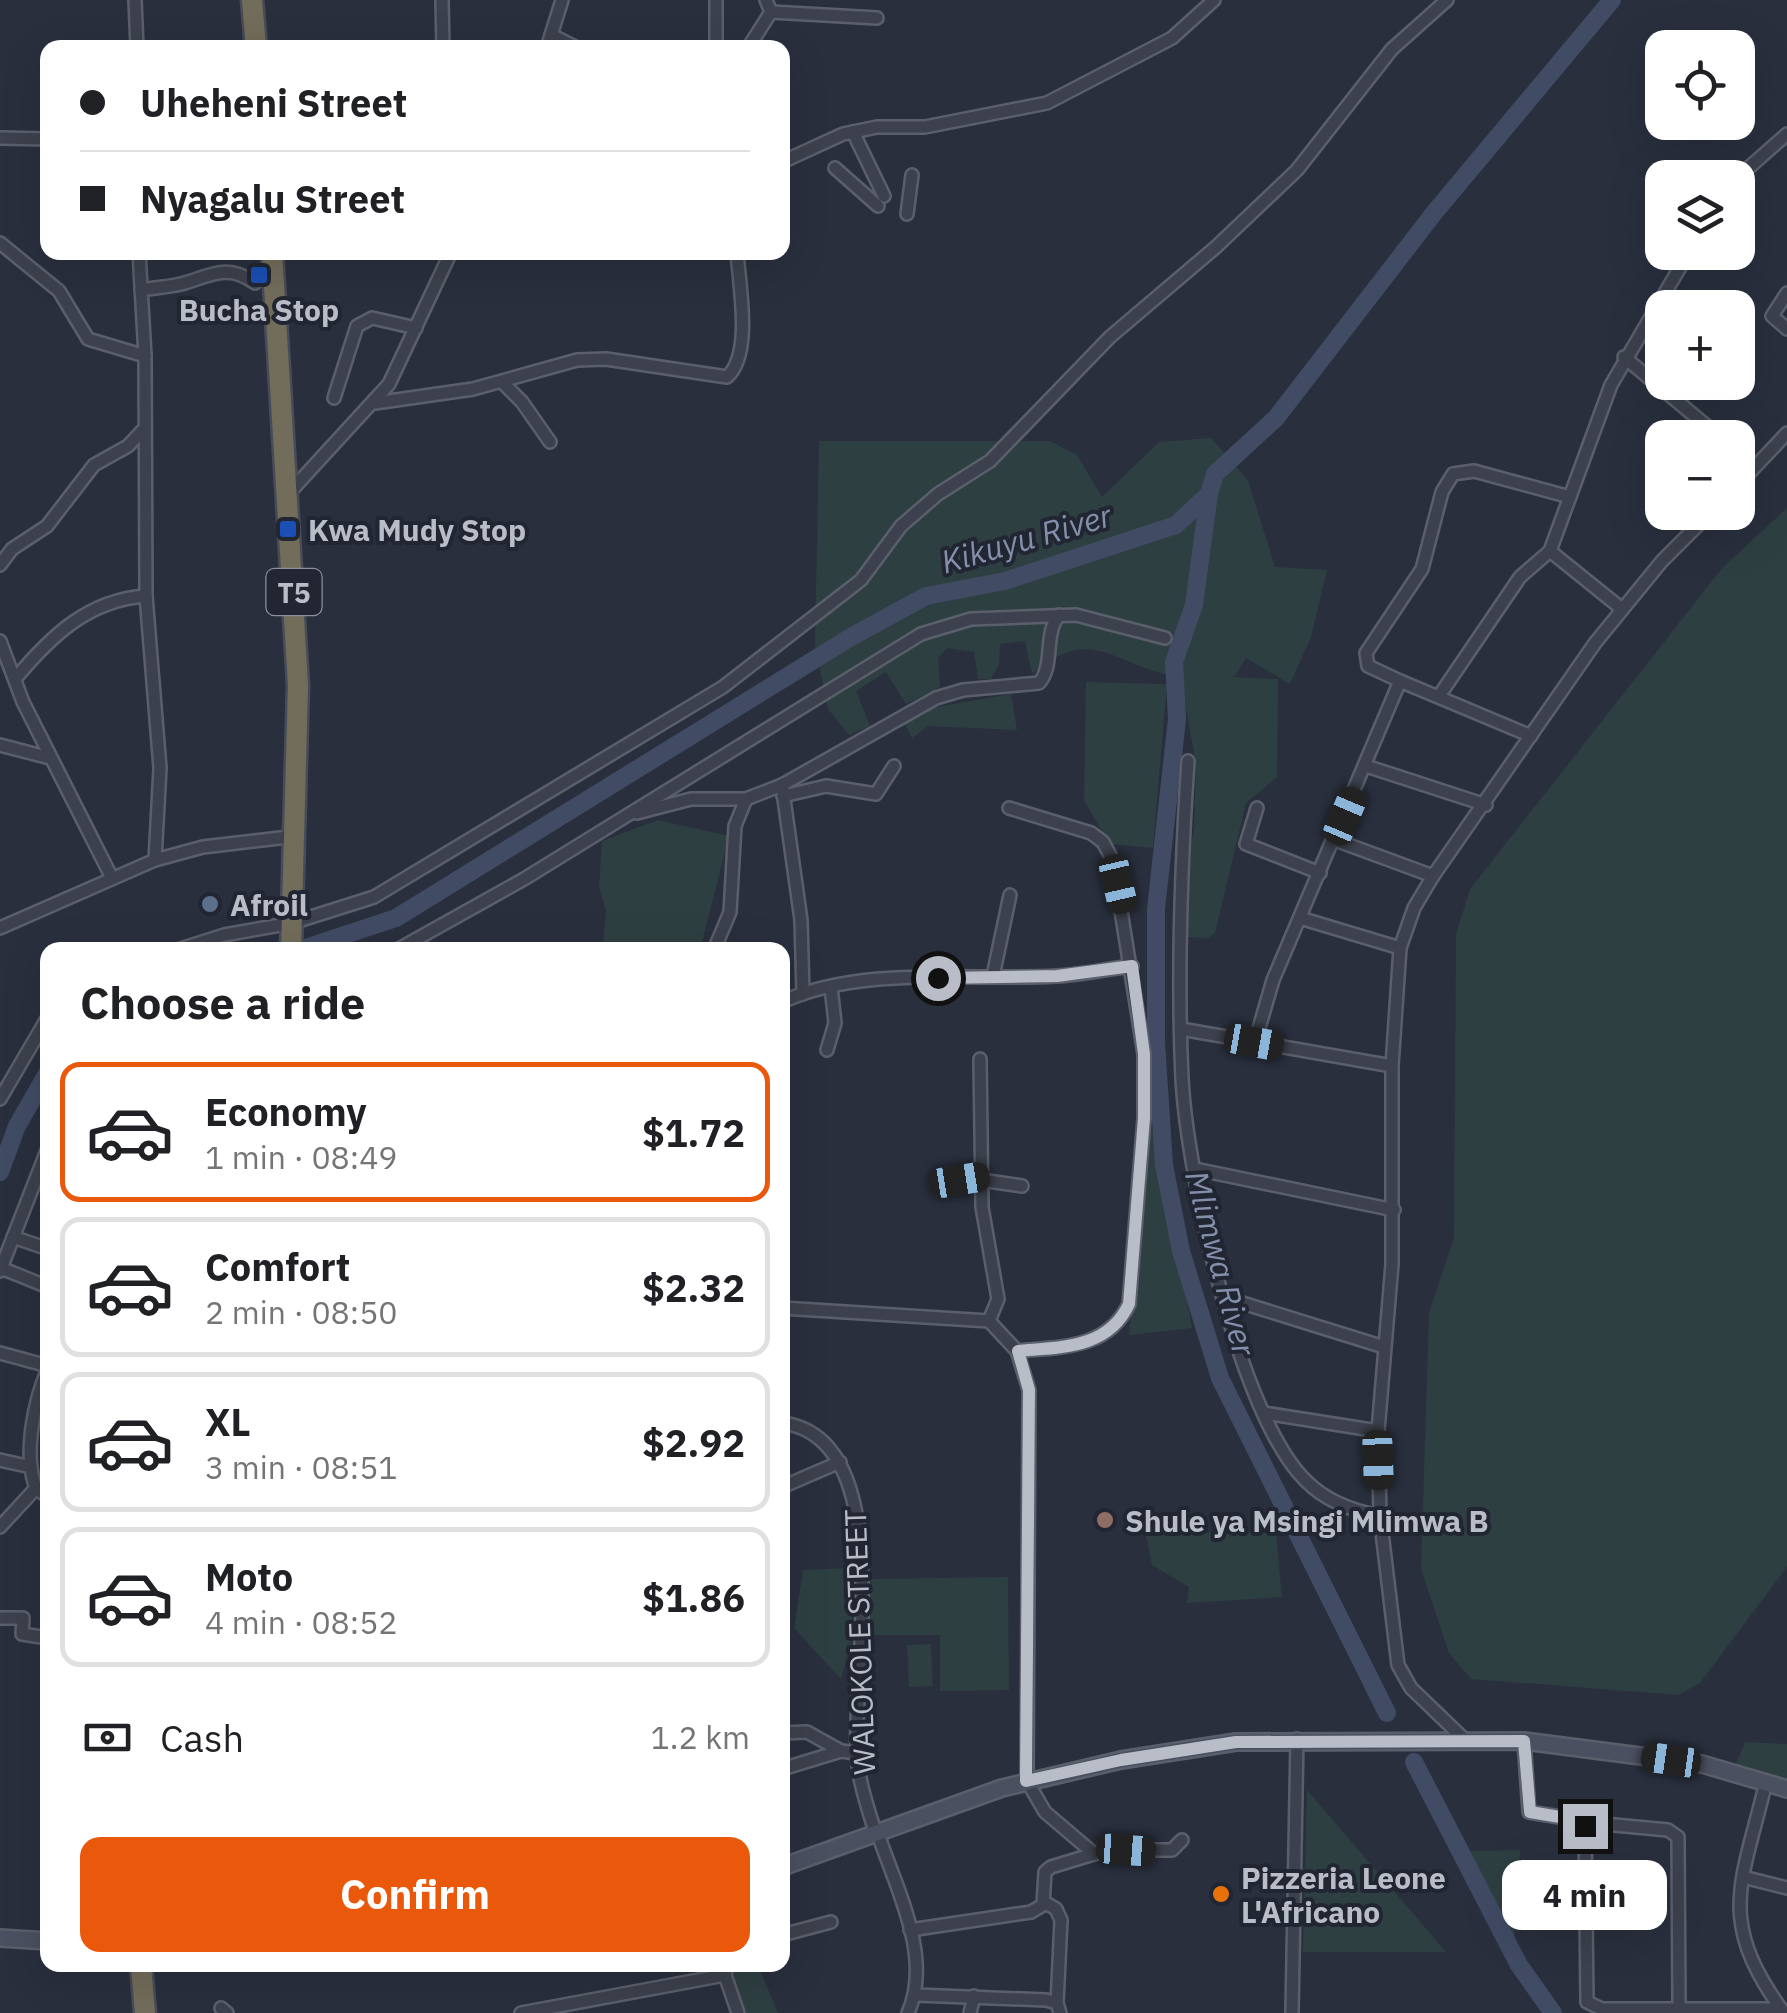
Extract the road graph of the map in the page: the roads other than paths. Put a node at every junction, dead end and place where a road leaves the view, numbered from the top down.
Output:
1 (135, 0) edge
2 (252, 0) edge
3 (442, 0) edge
4 (562, 0) edge
5 (716, 0) edge
6 (1214, 0) edge
7 (1448, 0) edge
8 (769, 6) edge
9 (878, 18) dead end
10 (137, 40) edge
11 (255, 40) edge
12 (443, 40) edge
13 (549, 40) edge
14 (716, 40) edge
15 (752, 40) edge
16 (853, 132) junction
17 (1787, 134) edge
18 (0, 138) edge
19 (40, 139) edge
20 (790, 159) edge
21 (1755, 162) edge
22 (835, 168) dead end
23 (912, 176) dead end
24 (907, 214) dead end
25 (0, 243) edge
26 (139, 260) edge
27 (273, 260) edge
28 (447, 260) edge
29 (737, 260) edge
30 (1678, 270) edge
31 (255, 283) dead end
32 (141, 290) junction
33 (1787, 294) edge
34 (416, 328) junction
35 (1787, 329) edge
36 (145, 356) junction
37 (1624, 358) junction
38 (502, 382) junction
39 (334, 398) dead end
40 (375, 403) junction
41 (1699, 420) edge
42 (142, 431) junction
43 (1787, 433) edge
44 (550, 442) dead end
45 (1755, 466) edge
46 (289, 493) junction
47 (1570, 497) junction
48 (1693, 530) edge
49 (1550, 551) junction
50 (0, 565) edge
51 (146, 596) junction
52 (1622, 609) junction
53 (1059, 615) junction
54 (1165, 638) dead end
55 (0, 641) edge
56 (15, 678) junction
57 (1400, 681) junction
58 (1439, 696) junction
59 (1531, 736) junction
60 (0, 745) edge
61 (50, 758) junction
62 (1188, 761) dead end
63 (894, 766) dead end
64 (1366, 766) junction
65 (782, 790) junction
66 (746, 800) junction
67 (1486, 805) junction
68 (1009, 808) dead end
69 (1257, 808) dead end
70 (625, 816) junction
71 (296, 836) junction
72 (1335, 840) junction
73 (155, 860) junction
74 (1320, 873) junction
75 (1434, 876) junction
76 (112, 878) junction
77 (1010, 895) dead end
78 (1300, 918) junction
79 (0, 928) edge
80 (292, 935) edge
81 (202, 942) edge
82 (411, 942) edge
83 (717, 942) edge
84 (1400, 948) junction
85 (1132, 966) junction
86 (993, 976) junction
87 (831, 987) junction
88 (803, 994) junction
89 (790, 999) edge
90 (1182, 1029) junction
91 (40, 1030) edge
92 (1254, 1042) junction
93 (827, 1050) dead end
94 (980, 1059) dead end
95 (1392, 1066) junction
96 (0, 1098) edge
97 (40, 1168) edge
98 (1195, 1169) junction
99 (981, 1178) junction
100 (939, 1182) dead end
101 (1022, 1186) dead end
102 (1394, 1210) junction
103 (13, 1237) junction
104 (40, 1246) edge
105 (1, 1270) edge
106 (40, 1284) edge
107 (1223, 1297) junction
108 (790, 1309) edge
109 (989, 1321) junction
110 (1384, 1347) junction
111 (1018, 1351) junction
112 (0, 1353) edge
113 (40, 1365) edge
114 (40, 1395) edge
115 (1264, 1413) junction
116 (790, 1425) edge
117 (1378, 1431) junction
118 (0, 1460) edge
119 (840, 1462) junction
120 (31, 1468) junction
121 (790, 1484) edge
122 (36, 1488) junction
123 (40, 1491) edge
124 (1380, 1516) junction
125 (0, 1527) edge
126 (0, 1618) edge
127 (40, 1637) edge
128 (790, 1733) edge
129 (1297, 1738) junction
130 (1524, 1741) junction
131 (1466, 1742) junction
132 (841, 1751) junction
133 (857, 1752) junction
134 (790, 1767) edge
135 (1026, 1781) junction
136 (1766, 1782) junction
137 (1787, 1789) edge
138 (1582, 1822) junction
139 (877, 1834) junction
140 (1182, 1840) dead end
141 (1092, 1852) junction
142 (790, 1864) edge
143 (1743, 1877) junction
144 (1787, 1888) edge
145 (1044, 1902) junction
146 (832, 1922) dead end
147 (910, 1930) junction
148 (790, 1933) edge
149 (0, 1938) edge
150 (40, 1940) edge
151 (142, 1972) edge
152 (716, 1972) edge
153 (727, 1972) edge
154 (916, 1995) junction
155 (974, 1996) junction
156 (1058, 2008) edge
157 (1679, 2008) junction
158 (1753, 2011) edge
159 (1782, 2011) edge
160 (145, 2013) edge
161 (521, 2013) edge
162 (738, 2013) edge
163 (908, 2013) edge
164 (970, 2013) edge
165 (1292, 2013) edge

1 - 10 street
2 - 11 highway
3 - 12 street
4 - 13 street
5 - 14 street
6 - 16 street
7 - 80 street
8 - 9 street
8 - 15 street
16 - 20 street
16 - 22 street
17 - 21 street
18 - 19 street
23 - 24 street
25 - 36 street
26 - 32 street
27 - 46 highway, T5
28 - 34 street
29 - 38 street
30 - 37 street
31 - 32 street
32 - 36 street
33 - 35 street
34 - 39 street
34 - 40 street
36 - 42 street
37 - 41 street
37 - 47 street
38 - 40 street
38 - 44 street
40 - 46 street
42 - 50 street
42 - 51 street
43 - 45 street
46 - 71 highway, T5
47 - 49 street
47 - 57 street
48 - 52 street
49 - 52 street
49 - 58 street
51 - 56 street
51 - 73 street
52 - 59 street
53 - 54 street
53 - 65 street
53 - 70 street
55 - 56 street
56 - 61 street
57 - 58 street
57 - 64 street
58 - 59 street
59 - 67 street
60 - 61 street
61 - 76 street
62 - 90 street
63 - 65 street
64 - 67 street
64 - 72 street
65 - 66 street
65 - 88 street
66 - 70 street
66 - 83 street
67 - 75 street
68 - 85 street
69 - 74 street
70 - 82 street
71 - 73 street
71 - 80 highway, T5
72 - 74 street
72 - 75 street
73 - 76 street
74 - 78 street
75 - 84 street
76 - 79 street
77 - 86 street
78 - 84 street
78 - 92 street
80 - 81 street
84 - 95 street
85 - 86 street
85 - 111 street
86 - 87 street
87 - 88 street
87 - 93 street
88 - 89 street
90 - 92 street
90 - 98 street
91 - 96 street
92 - 95 street
94 - 99 street
95 - 102 street
97 - 103 street
98 - 102 street
98 - 107 street
99 - 100 street
99 - 101 street
99 - 109 street
102 - 110 street
103 - 104 street
103 - 105 street
105 - 106 street
107 - 110 street
107 - 115 street
108 - 109 street
109 - 111 street
110 - 117 street
111 - 135 street
112 - 113 street
114 - 120 street
115 - 117 street
115 - 124 street
116 - 119 street
117 - 124 street
118 - 120 street
119 - 121 street
119 - 133 street, WALOKOLE STREET
120 - 122 street
122 - 123 street
122 - 125 street
124 - 131 street
126 - 127 street
128 - 132 street
129 - 131 street
129 - 135 street
129 - 165 street
130 - 131 street
130 - 136 street
130 - 138 street
132 - 133 street
132 - 134 street
133 - 139 street, WALOKOLE STREET
135 - 139 street
135 - 141 street
136 - 137 street
136 - 143 street
138 - 157 street
138 - 157 street
139 - 142 street
139 - 147 street, WALOKOLE STREET
140 - 141 street
141 - 145 street
143 - 144 street
143 - 159 street
145 - 147 street
145 - 156 street
146 - 148 street
147 - 154 street, WALOKOLE STREET
149 - 150 street
151 - 160 highway
152 - 161 street
153 - 162 street
154 - 155 street
154 - 163 street
155 - 156 street
155 - 164 street
157 - 158 street
158 - 159 street

